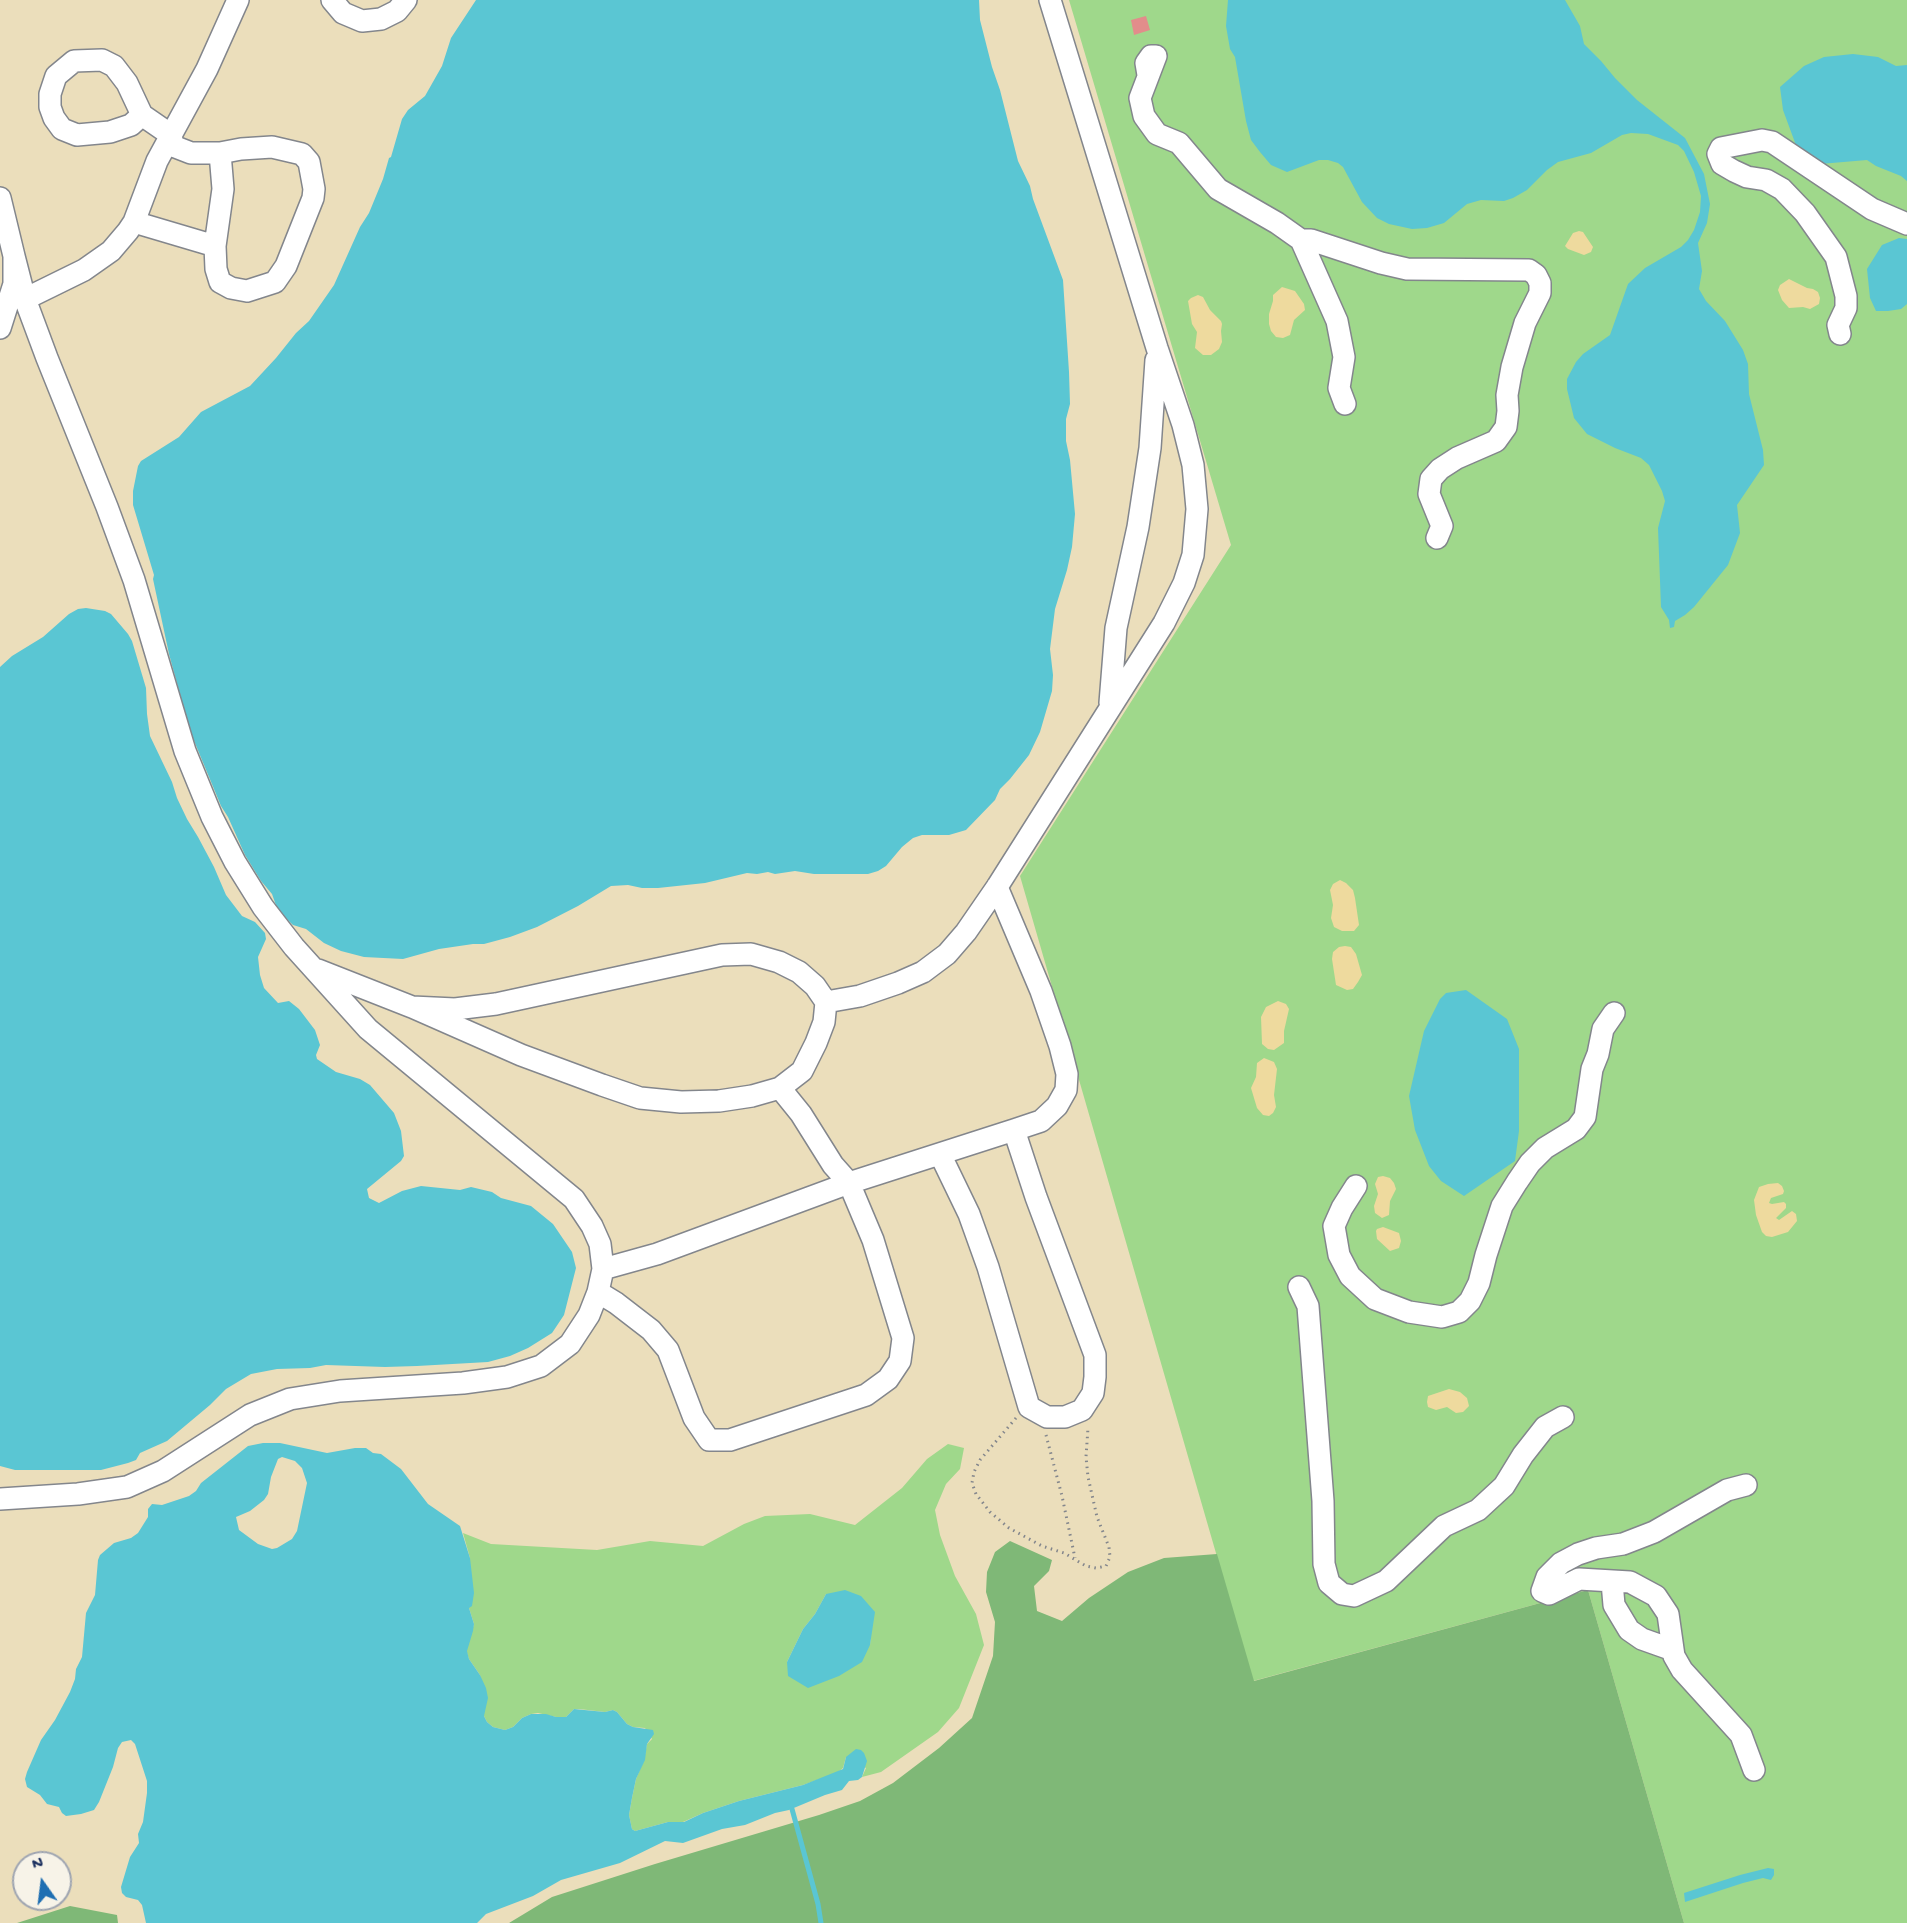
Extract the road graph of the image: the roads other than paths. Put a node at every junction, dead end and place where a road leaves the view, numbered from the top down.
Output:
1 (238, 0) edge
2 (332, 0) edge
3 (406, 0) edge
4 (1050, 0) edge
5 (1148, 75) dead end
6 (142, 115) junction
7 (171, 135) junction
8 (220, 153) junction
9 (0, 198) edge
10 (134, 222) junction
11 (1907, 224) edge
12 (1301, 240) junction
13 (215, 246) junction
14 (14, 256) junction
15 (25, 299) junction
16 (3, 320) edge
17 (1840, 334) dead end
18 (1157, 348) junction
19 (1345, 404) dead end
20 (1437, 538) dead end
21 (1110, 707) junction
22 (997, 887) junction
23 (315, 969) junction
24 (826, 1002) junction
25 (412, 1007) junction
26 (1614, 1013) dead end
27 (780, 1088) junction
28 (1014, 1131) junction
29 (940, 1154) junction
30 (849, 1183) junction
31 (1356, 1186) dead end
32 (603, 1269) junction
33 (1299, 1287) dead end
34 (598, 1292) junction
35 (1563, 1416) dead end
36 (1746, 1485) dead end
37 (0, 1498) edge
38 (1612, 1582) junction
39 (1673, 1650) junction
40 (1754, 1770) dead end

1 - 7 street
2 - 3 street
4 - 18 street
5 - 12 street
6 - 6 street
6 - 7 street
7 - 8 street
7 - 10 street
8 - 13 street
8 - 13 street
9 - 14 street
10 - 13 street
10 - 15 street
11 - 17 street
12 - 19 street
12 - 20 street
14 - 15 street
14 - 16 street
15 - 23 street
18 - 21 street
18 - 21 street
21 - 22 street
22 - 24 street
22 - 28 street
23 - 25 street
23 - 32 street
24 - 25 street
24 - 27 street
25 - 27 street
26 - 31 street
27 - 30 street
28 - 29 street
28 - 29 street
29 - 30 street
30 - 32 street
30 - 34 street
32 - 34 street
33 - 35 street
34 - 37 street
36 - 38 street
38 - 39 street
38 - 39 street
39 - 40 street

